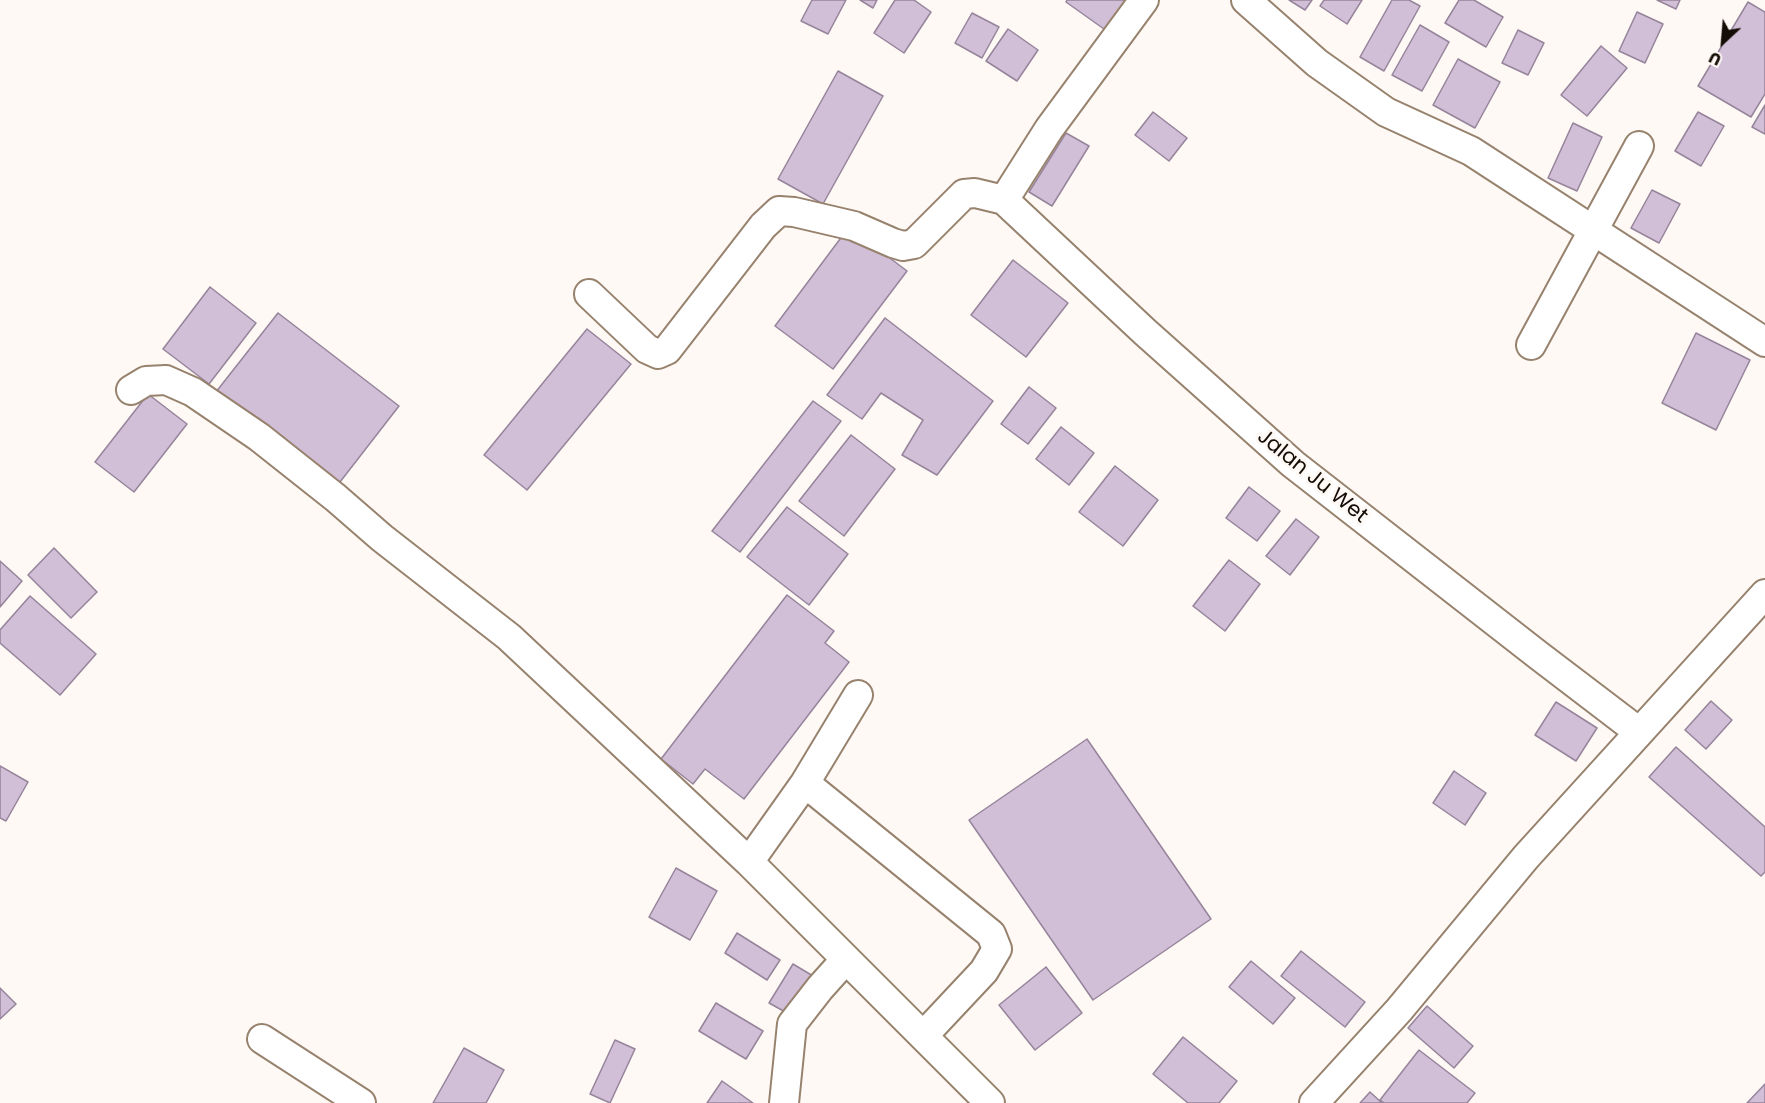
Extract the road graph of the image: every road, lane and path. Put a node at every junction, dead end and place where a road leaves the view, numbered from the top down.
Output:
1 (1144, 0) edge
2 (1246, 0) edge
3 (1639, 146) dead end
4 (1004, 200) junction
5 (1593, 230) junction
6 (589, 294) dead end
7 (1765, 342) edge
8 (1531, 345) dead end
9 (131, 390) dead end
10 (1765, 594) edge
11 (858, 695) dead end
12 (1639, 732) junction
13 (805, 783) junction
14 (749, 862) junction
15 (846, 959) junction
16 (923, 1036) junction
17 (262, 1039) dead end
18 (1320, 1101) edge
19 (362, 1103) edge
20 (784, 1103) edge
21 (990, 1103) edge

1 - 4 street
2 - 5 street
3 - 5 street
4 - 6 street
4 - 12 street, Jalan Ju Wet
5 - 7 street
5 - 8 street
9 - 14 street
10 - 12 street
11 - 13 street
12 - 18 street
13 - 14 street
13 - 16 street
14 - 15 street
15 - 16 street
15 - 20 street
16 - 21 street
17 - 19 street

